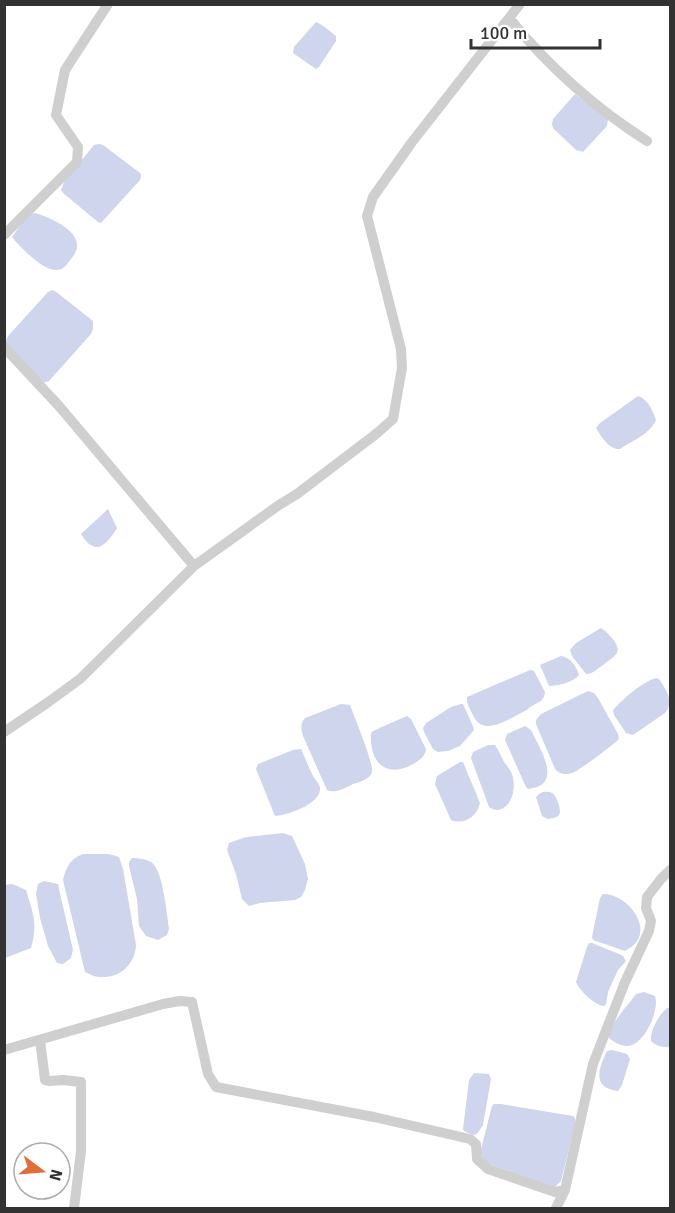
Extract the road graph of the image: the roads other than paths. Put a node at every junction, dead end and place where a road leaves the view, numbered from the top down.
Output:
1 (108, 4) edge
2 (520, 4) edge
3 (509, 18) junction
4 (647, 141) dead end
5 (4, 235) edge
6 (4, 347) edge
7 (194, 566) junction
8 (4, 732) edge
9 (670, 870) edge
10 (40, 1040) junction
11 (4, 1050) edge
12 (565, 1190) junction
13 (74, 1209) edge
14 (556, 1209) edge

1 - 5 street
2 - 3 street
3 - 4 street
3 - 7 street
6 - 7 street
7 - 8 street
9 - 12 street
10 - 11 street
10 - 12 street
10 - 13 street
12 - 14 street

